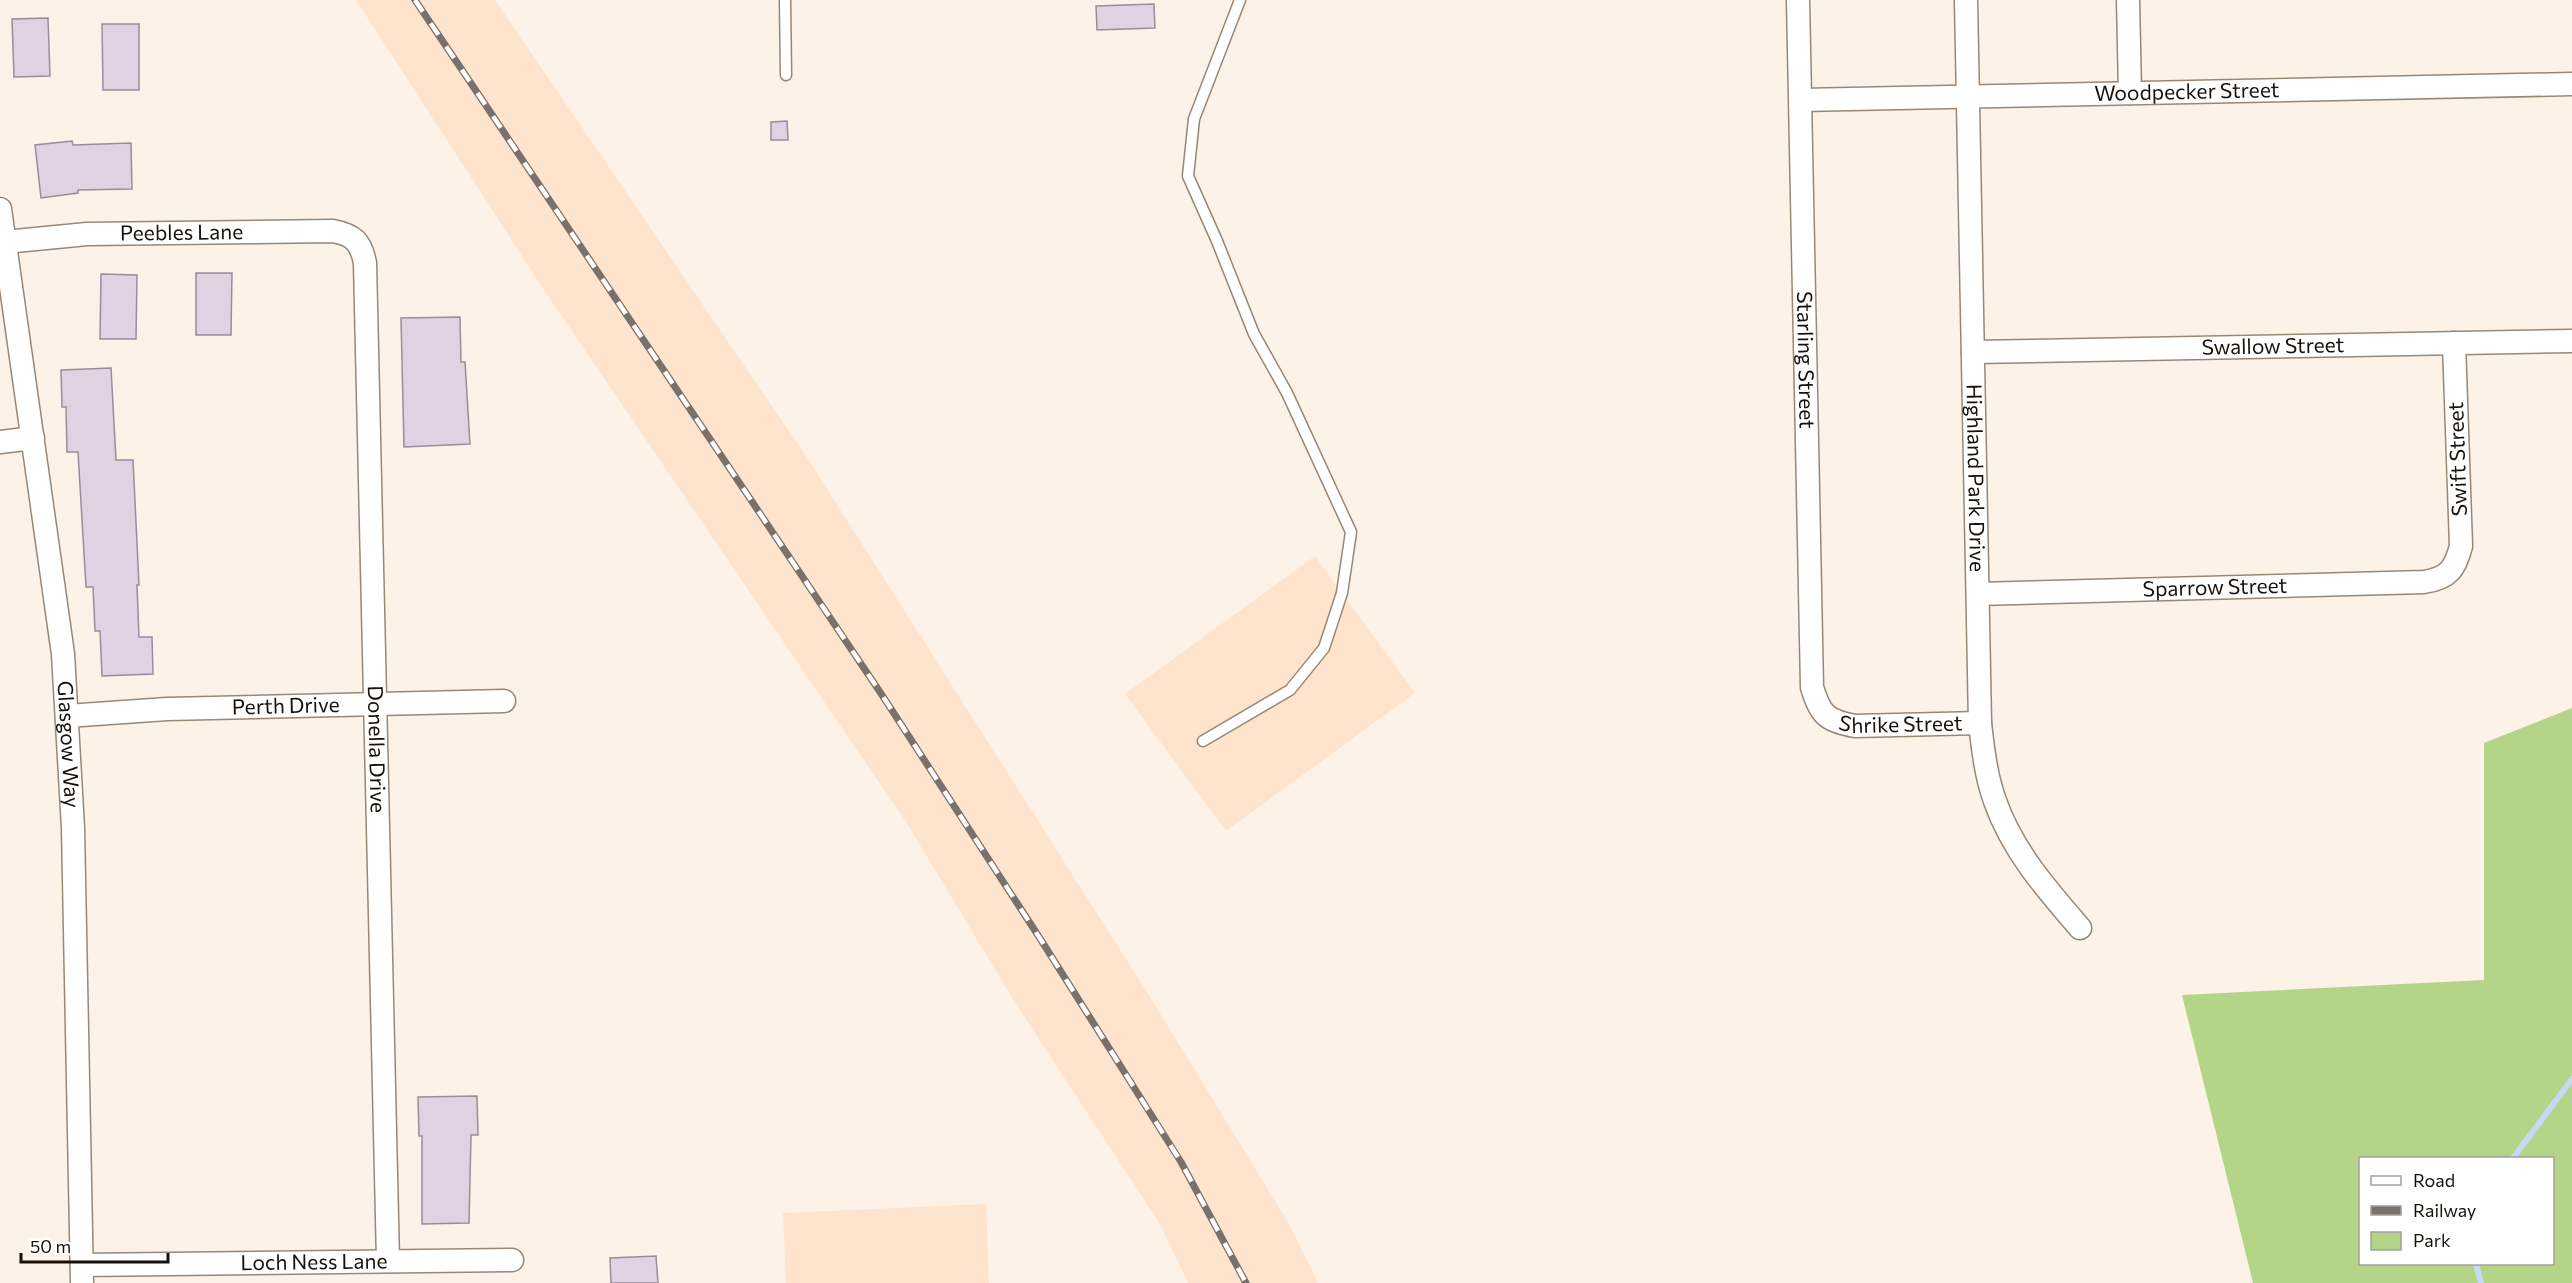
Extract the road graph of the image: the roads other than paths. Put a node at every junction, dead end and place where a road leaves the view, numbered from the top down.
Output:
1 (785, 0) edge
2 (1240, 0) edge
3 (1798, 0) edge
4 (1966, 0) edge
5 (2128, 0) edge
6 (786, 75) dead end
7 (2572, 84) edge
8 (2130, 93) junction
9 (1968, 97) junction
10 (1801, 100) junction
11 (0, 209) edge
12 (356, 239) joint
13 (5, 242) junction
14 (2572, 341) edge
15 (2454, 343) junction
16 (1973, 352) junction
17 (33, 438) junction
18 (0, 442) edge
19 (2450, 572) joint
20 (1978, 594) junction
21 (504, 701) dead end
22 (375, 704) junction
23 (67, 716) junction
24 (1825, 716) joint
25 (1980, 723) junction
26 (1203, 741) dead end
27 (2080, 928) dead end
28 (512, 1260) dead end
29 (388, 1262) junction
30 (82, 1274) edge

1 - 6 lane
2 - 26 lane
3 - 10 street, Starling Street
4 - 9 street, Highland Park Drive
5 - 8 street
7 - 8 street, Woodpecker Street
8 - 9 street, Woodpecker Street
9 - 10 street, Woodpecker Street
9 - 16 street, Highland Park Drive
10 - 24 street, Starling Street
11 - 13 street, Glasgow Way
12 - 13 street, Peebles Lane
12 - 22 street, Donella Drive
13 - 17 street, Glasgow Way
14 - 15 street, Swallow Street
15 - 16 street, Swallow Street
15 - 19 street, Swift Street
16 - 20 street, Highland Park Drive
17 - 18 street
17 - 23 street, Glasgow Way
19 - 20 street, Sparrow Street
20 - 25 street, Highland Park Drive
21 - 22 street, Perth Drive
22 - 23 street, Perth Drive
22 - 29 street, Donella Drive
23 - 30 street, Glasgow Way
24 - 25 street, Shrike Street
25 - 27 street, Highland Park Drive
28 - 29 street, Loch Ness Lane
29 - 30 street, Loch Ness Lane

